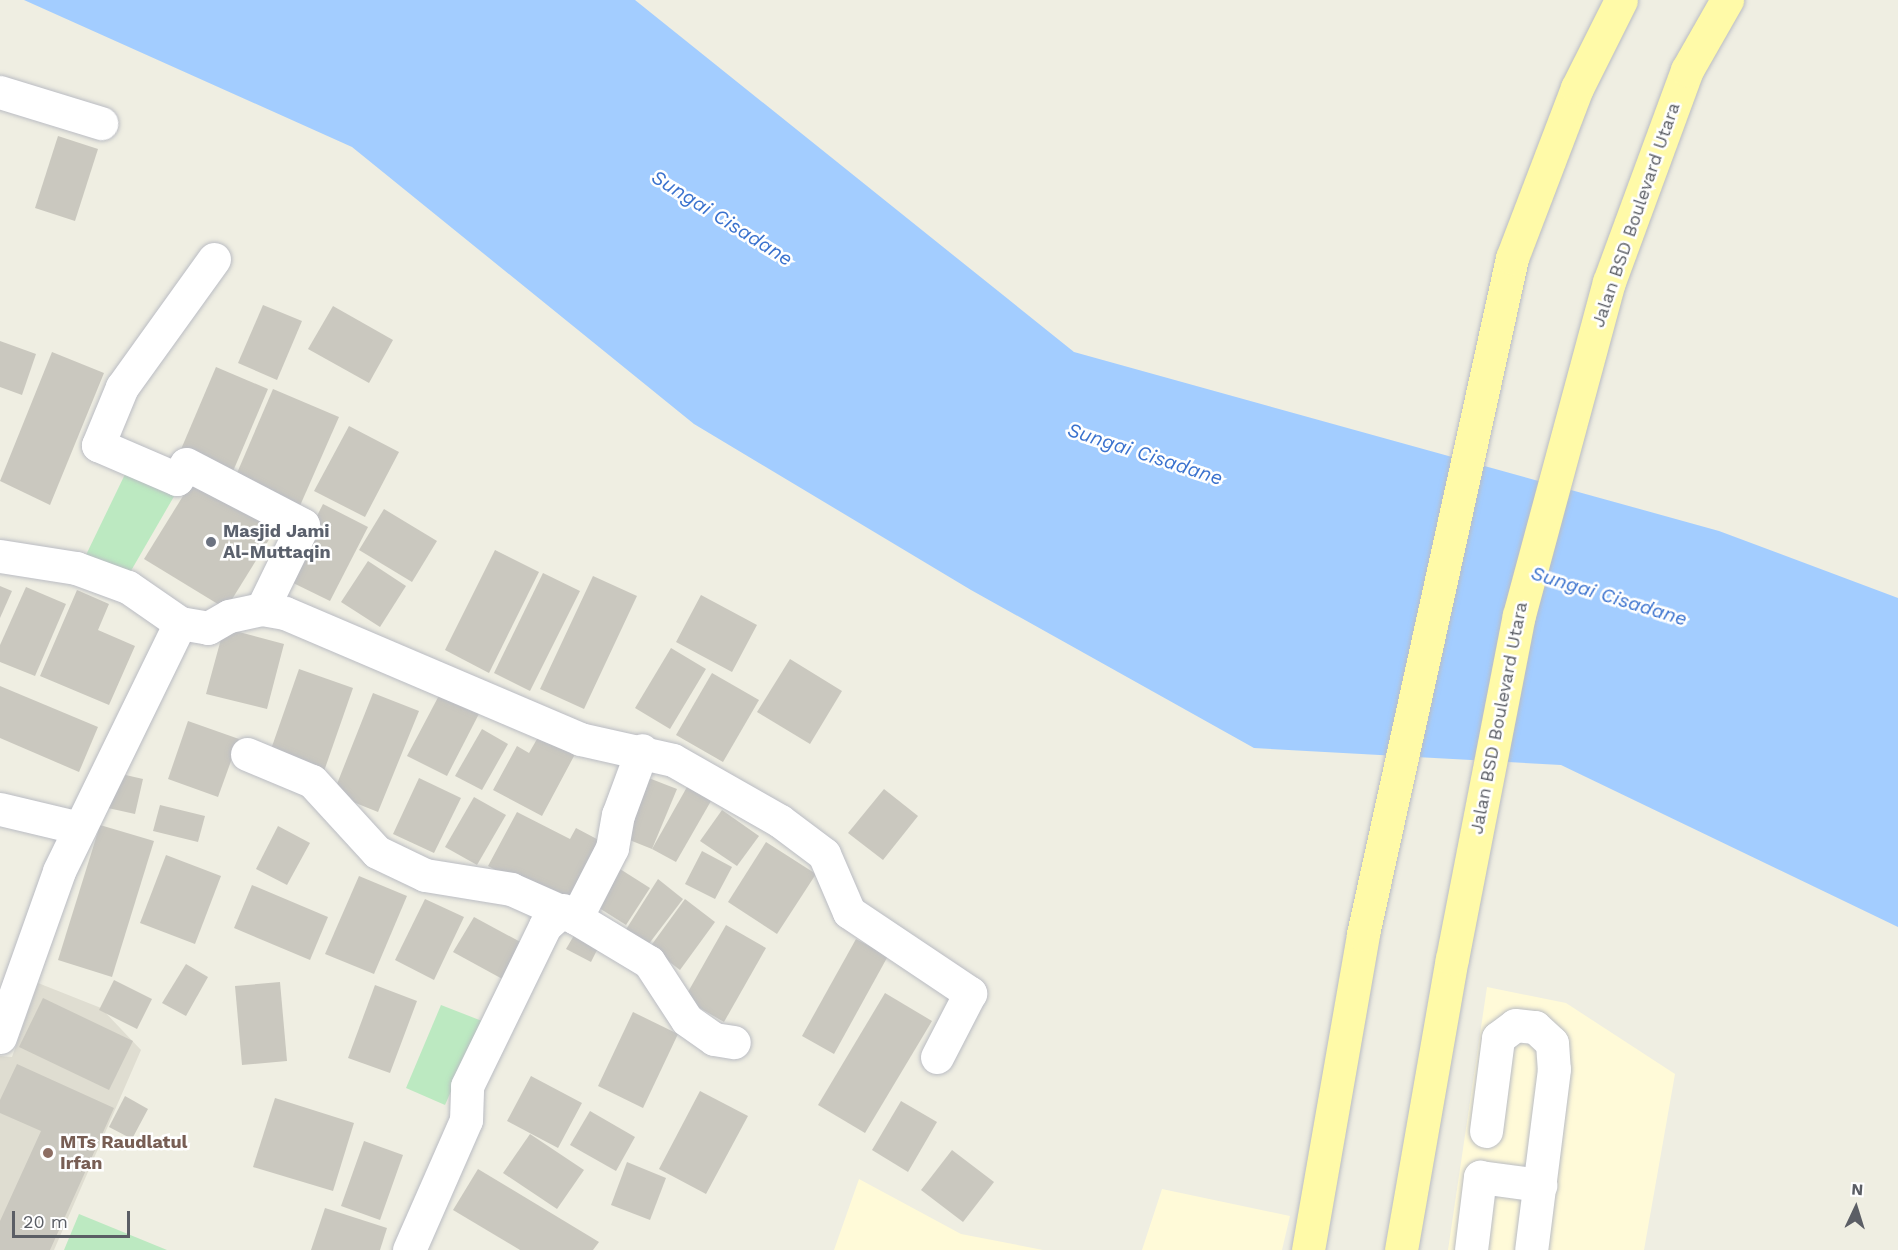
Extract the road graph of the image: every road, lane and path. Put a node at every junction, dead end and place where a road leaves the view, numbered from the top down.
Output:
1 (1621, 0) edge
2 (1727, 0) edge
3 (0, 92) edge
4 (101, 123) dead end
5 (214, 259) dead end
6 (0, 556) edge
7 (262, 609) junction
8 (180, 623) junction
9 (642, 750) junction
10 (247, 754) dead end
11 (0, 809) edge
12 (80, 828) junction
13 (569, 914) junction
14 (0, 1037) edge
15 (734, 1042) dead end
16 (937, 1057) dead end
17 (1486, 1131) dead end
18 (1540, 1185) junction
19 (409, 1250) edge
20 (1308, 1250) edge
21 (1401, 1250) edge
22 (1471, 1250) edge
23 (1531, 1250) edge

1 - 20 main road
2 - 21 main road, Jalan BSD Boulevard Utara
3 - 4 street
5 - 7 street
6 - 8 street
7 - 8 street
7 - 9 street
8 - 12 street
9 - 13 street
9 - 16 street
10 - 13 street
11 - 12 street
12 - 14 street
13 - 15 street
13 - 19 street
17 - 18 street
18 - 22 street
18 - 23 street

